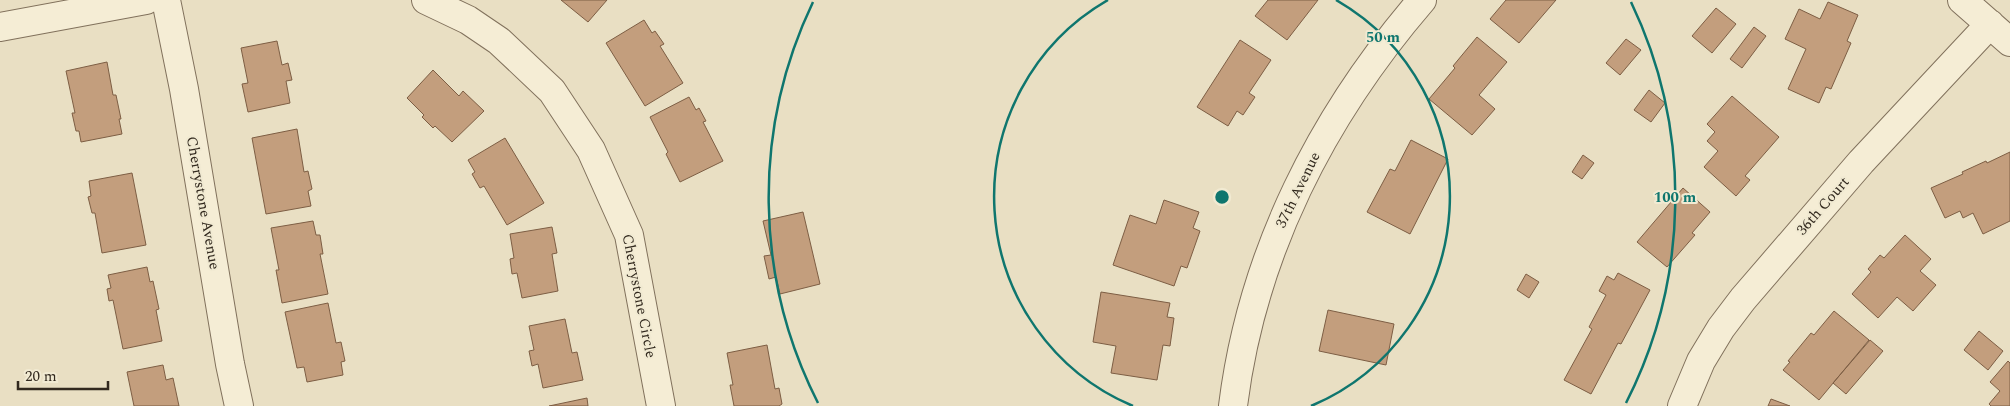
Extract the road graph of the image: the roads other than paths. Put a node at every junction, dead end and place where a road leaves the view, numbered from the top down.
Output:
1 (146, 0) edge
2 (166, 0) edge
3 (426, 0) edge
4 (1422, 0) edge
5 (1962, 0) edge
6 (1990, 24) junction
7 (0, 27) edge
8 (2010, 42) edge
9 (239, 406) edge
10 (660, 406) edge
11 (1233, 406) edge
12 (1682, 406) edge

1 - 7 street
2 - 9 street, Cherrystone Avenue
3 - 10 street, Cherrystone Circle
4 - 11 street, 37th Avenue
5 - 6 street
6 - 8 street
6 - 12 street, 36th Court

